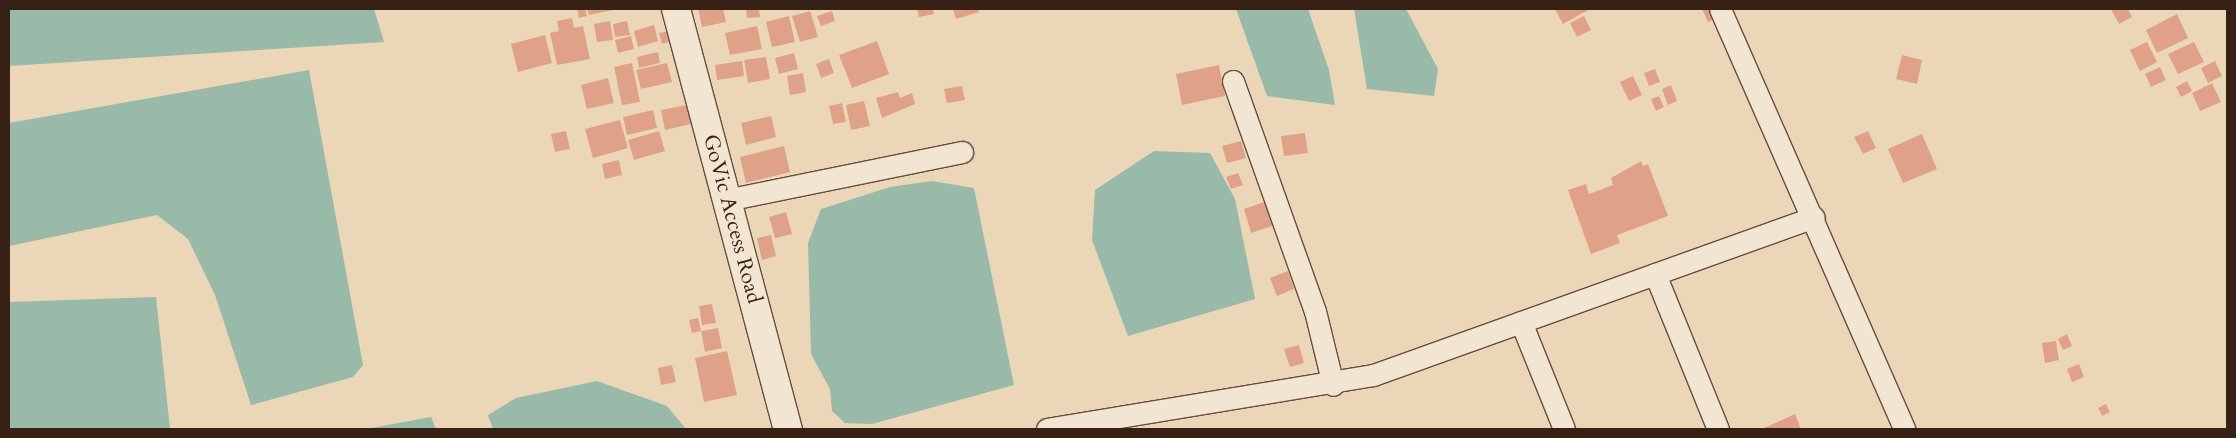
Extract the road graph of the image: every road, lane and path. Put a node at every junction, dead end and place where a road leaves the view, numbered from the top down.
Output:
1 (676, 9) edge
2 (1720, 9) edge
3 (1233, 81) dead end
4 (962, 152) dead end
5 (726, 200) junction
6 (1814, 217) junction
7 (1655, 274) junction
8 (1521, 322) junction
9 (1333, 385) junction
10 (788, 429) edge
11 (1047, 429) edge
12 (1564, 429) edge
13 (1718, 429) edge
14 (1904, 429) edge

1 - 5 main road, GoVic Access Road
2 - 6 street
3 - 9 street
4 - 5 street
5 - 10 main road, GoVic Access Road
6 - 7 street
6 - 14 street
7 - 8 street
7 - 13 street
8 - 9 street
8 - 12 street
9 - 11 street

